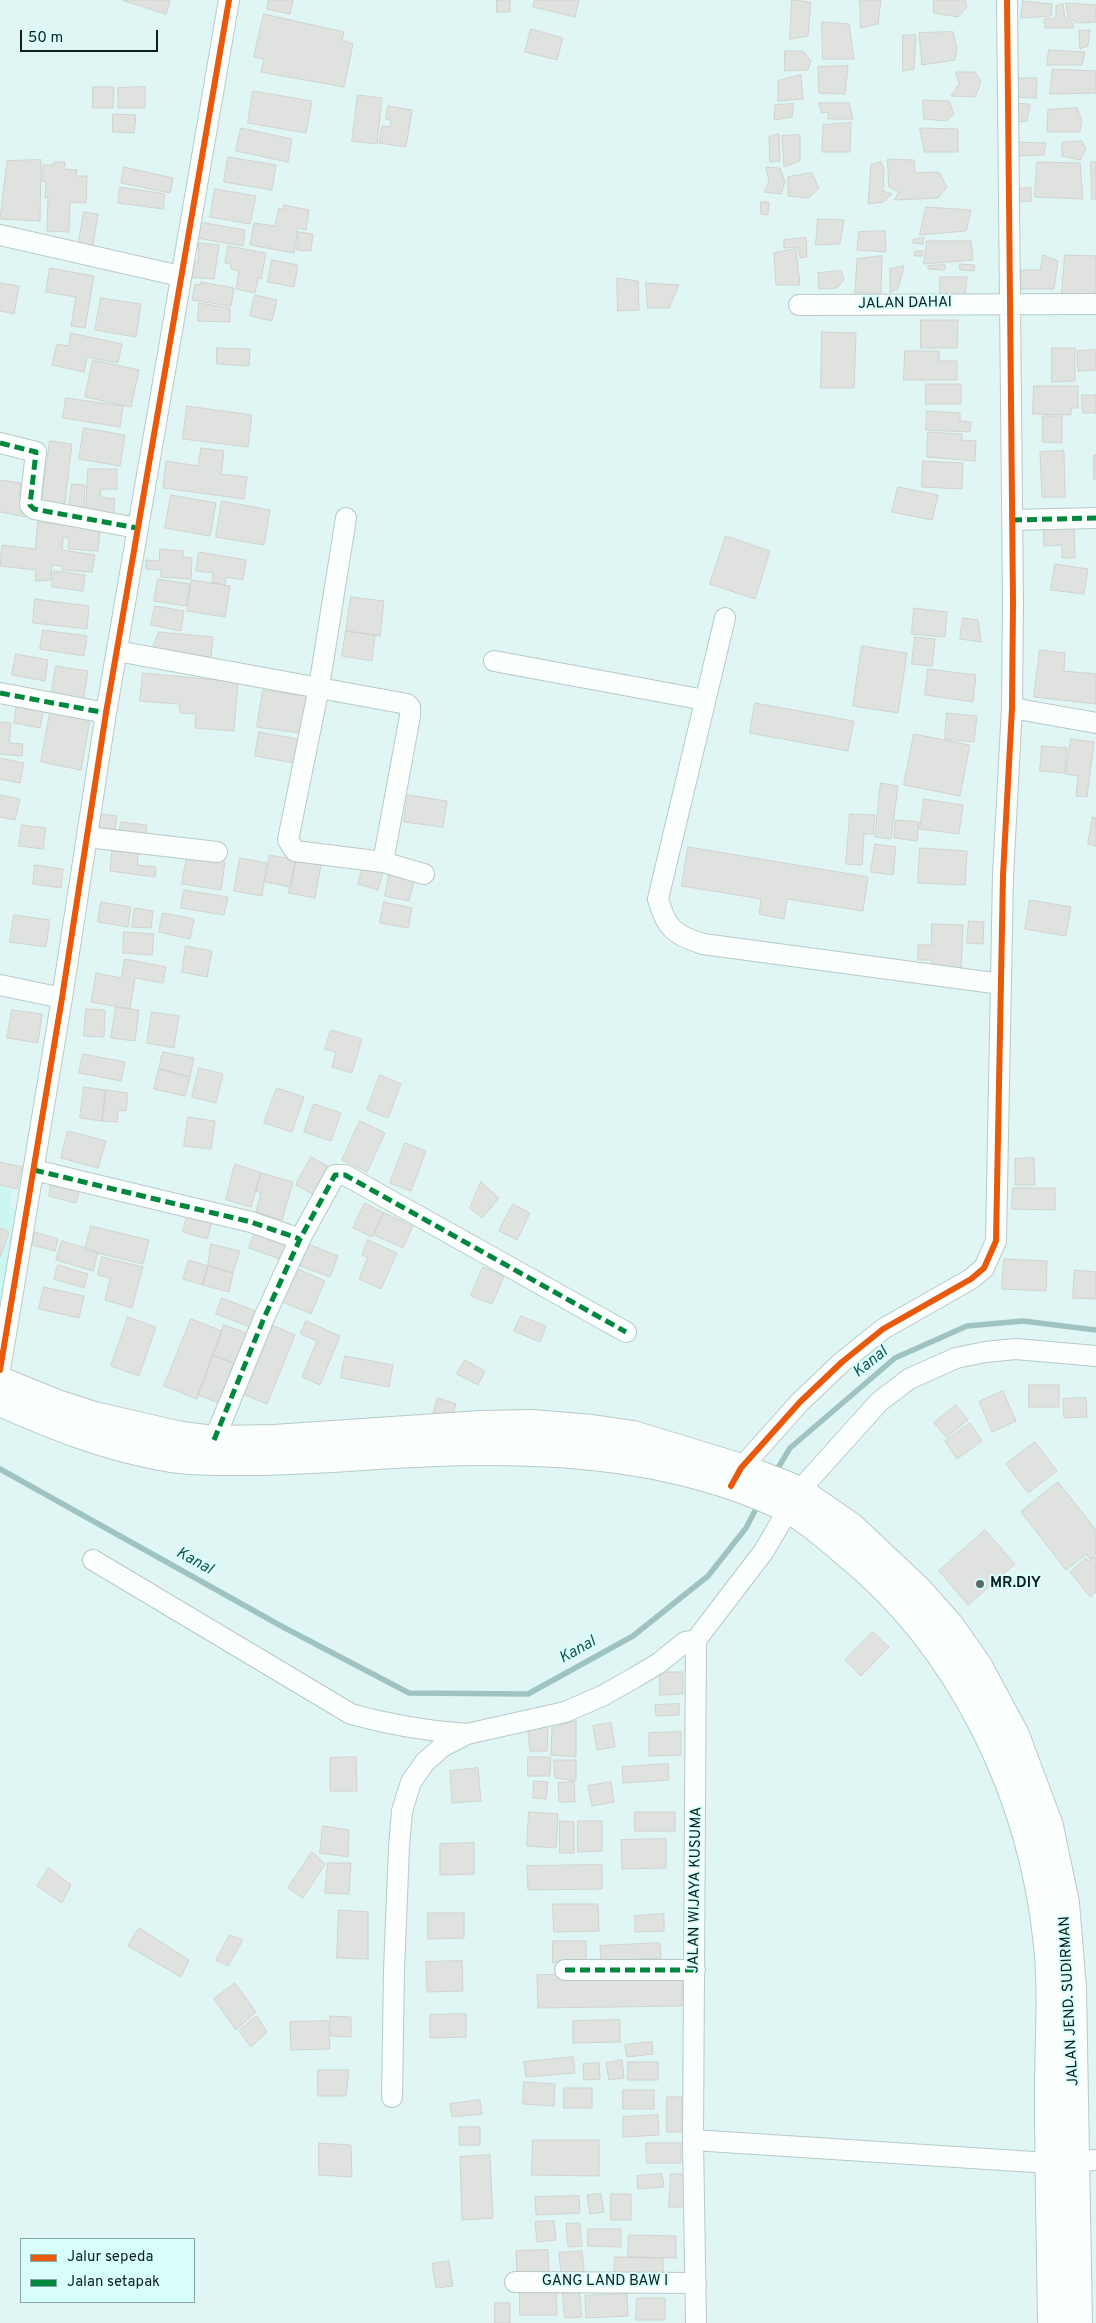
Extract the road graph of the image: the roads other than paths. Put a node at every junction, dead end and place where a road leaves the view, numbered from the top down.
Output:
1 (229, 0) edge
2 (1007, 0) edge
3 (0, 235) edge
4 (180, 276) junction
5 (1010, 303) junction
6 (1096, 304) edge
7 (799, 305) dead end
8 (0, 443) edge
9 (346, 518) dead end
10 (1096, 518) edge
11 (1012, 520) junction
12 (137, 528) junction
13 (725, 618) dead end
14 (117, 651) junction
15 (494, 661) dead end
16 (319, 687) junction
17 (0, 693) edge
18 (705, 700) junction
19 (1012, 708) junction
20 (106, 713) junction
21 (1096, 723) edge
22 (87, 837) junction
23 (217, 852) dead end
24 (383, 862) junction
25 (424, 874) dead end
26 (1001, 984) junction
27 (0, 985) edge
28 (62, 998) junction
29 (34, 1170) junction
30 (300, 1239) junction
31 (626, 1332) dead end
32 (1096, 1356) edge
33 (0, 1370) edge
34 (0, 1381) edge
35 (0, 1402) edge
36 (214, 1440) junction
37 (149, 1442) junction
38 (766, 1488) junction
39 (93, 1560) dead end
40 (696, 1640) junction
41 (467, 1734) junction
42 (565, 1970) dead end
43 (695, 1970) junction
44 (392, 2097) dead end
45 (693, 2140) junction
46 (1074, 2161) edge
47 (515, 2282) dead end
48 (696, 2282) junction
49 (696, 2323) edge
50 (1052, 2323) edge
51 (1078, 2323) edge

1 - 4 street
2 - 5 street
3 - 4 street
4 - 12 street
5 - 6 street, JALAN DAHAI
5 - 7 street, JALAN DAHAI
5 - 11 street
8 - 12 street
9 - 16 street
10 - 11 street
11 - 19 street
12 - 14 street
13 - 18 street
14 - 16 street
14 - 20 street
15 - 18 street
16 - 24 street
16 - 24 street
17 - 20 street
18 - 26 street
19 - 21 street
19 - 26 street
20 - 22 street
22 - 23 street
22 - 28 street
24 - 25 street
26 - 38 street
27 - 28 street
28 - 29 street
29 - 30 street
29 - 33 street
30 - 31 street
30 - 36 street
32 - 38 street
34 - 37 highway
35 - 37 highway
36 - 37 highway
36 - 38 highway
37 - 38 highway
38 - 40 street
38 - 46 highway, JALAN JEND. SUDIRMAN
39 - 41 street
40 - 41 street
40 - 43 street, JALAN WIJAYA KUSUMA
41 - 44 street
42 - 43 street
43 - 45 street, JALAN WIJAYA KUSUMA
45 - 46 street
45 - 48 street, JALAN WIJAYA KUSUMA
46 - 50 highway, JALAN JEND. SUDIRMAN
46 - 51 highway, JALAN JEND. SUDIRMAN
47 - 48 street, GANG LAND BAW I
48 - 49 street, JALAN WIJAYA KUSUMA

